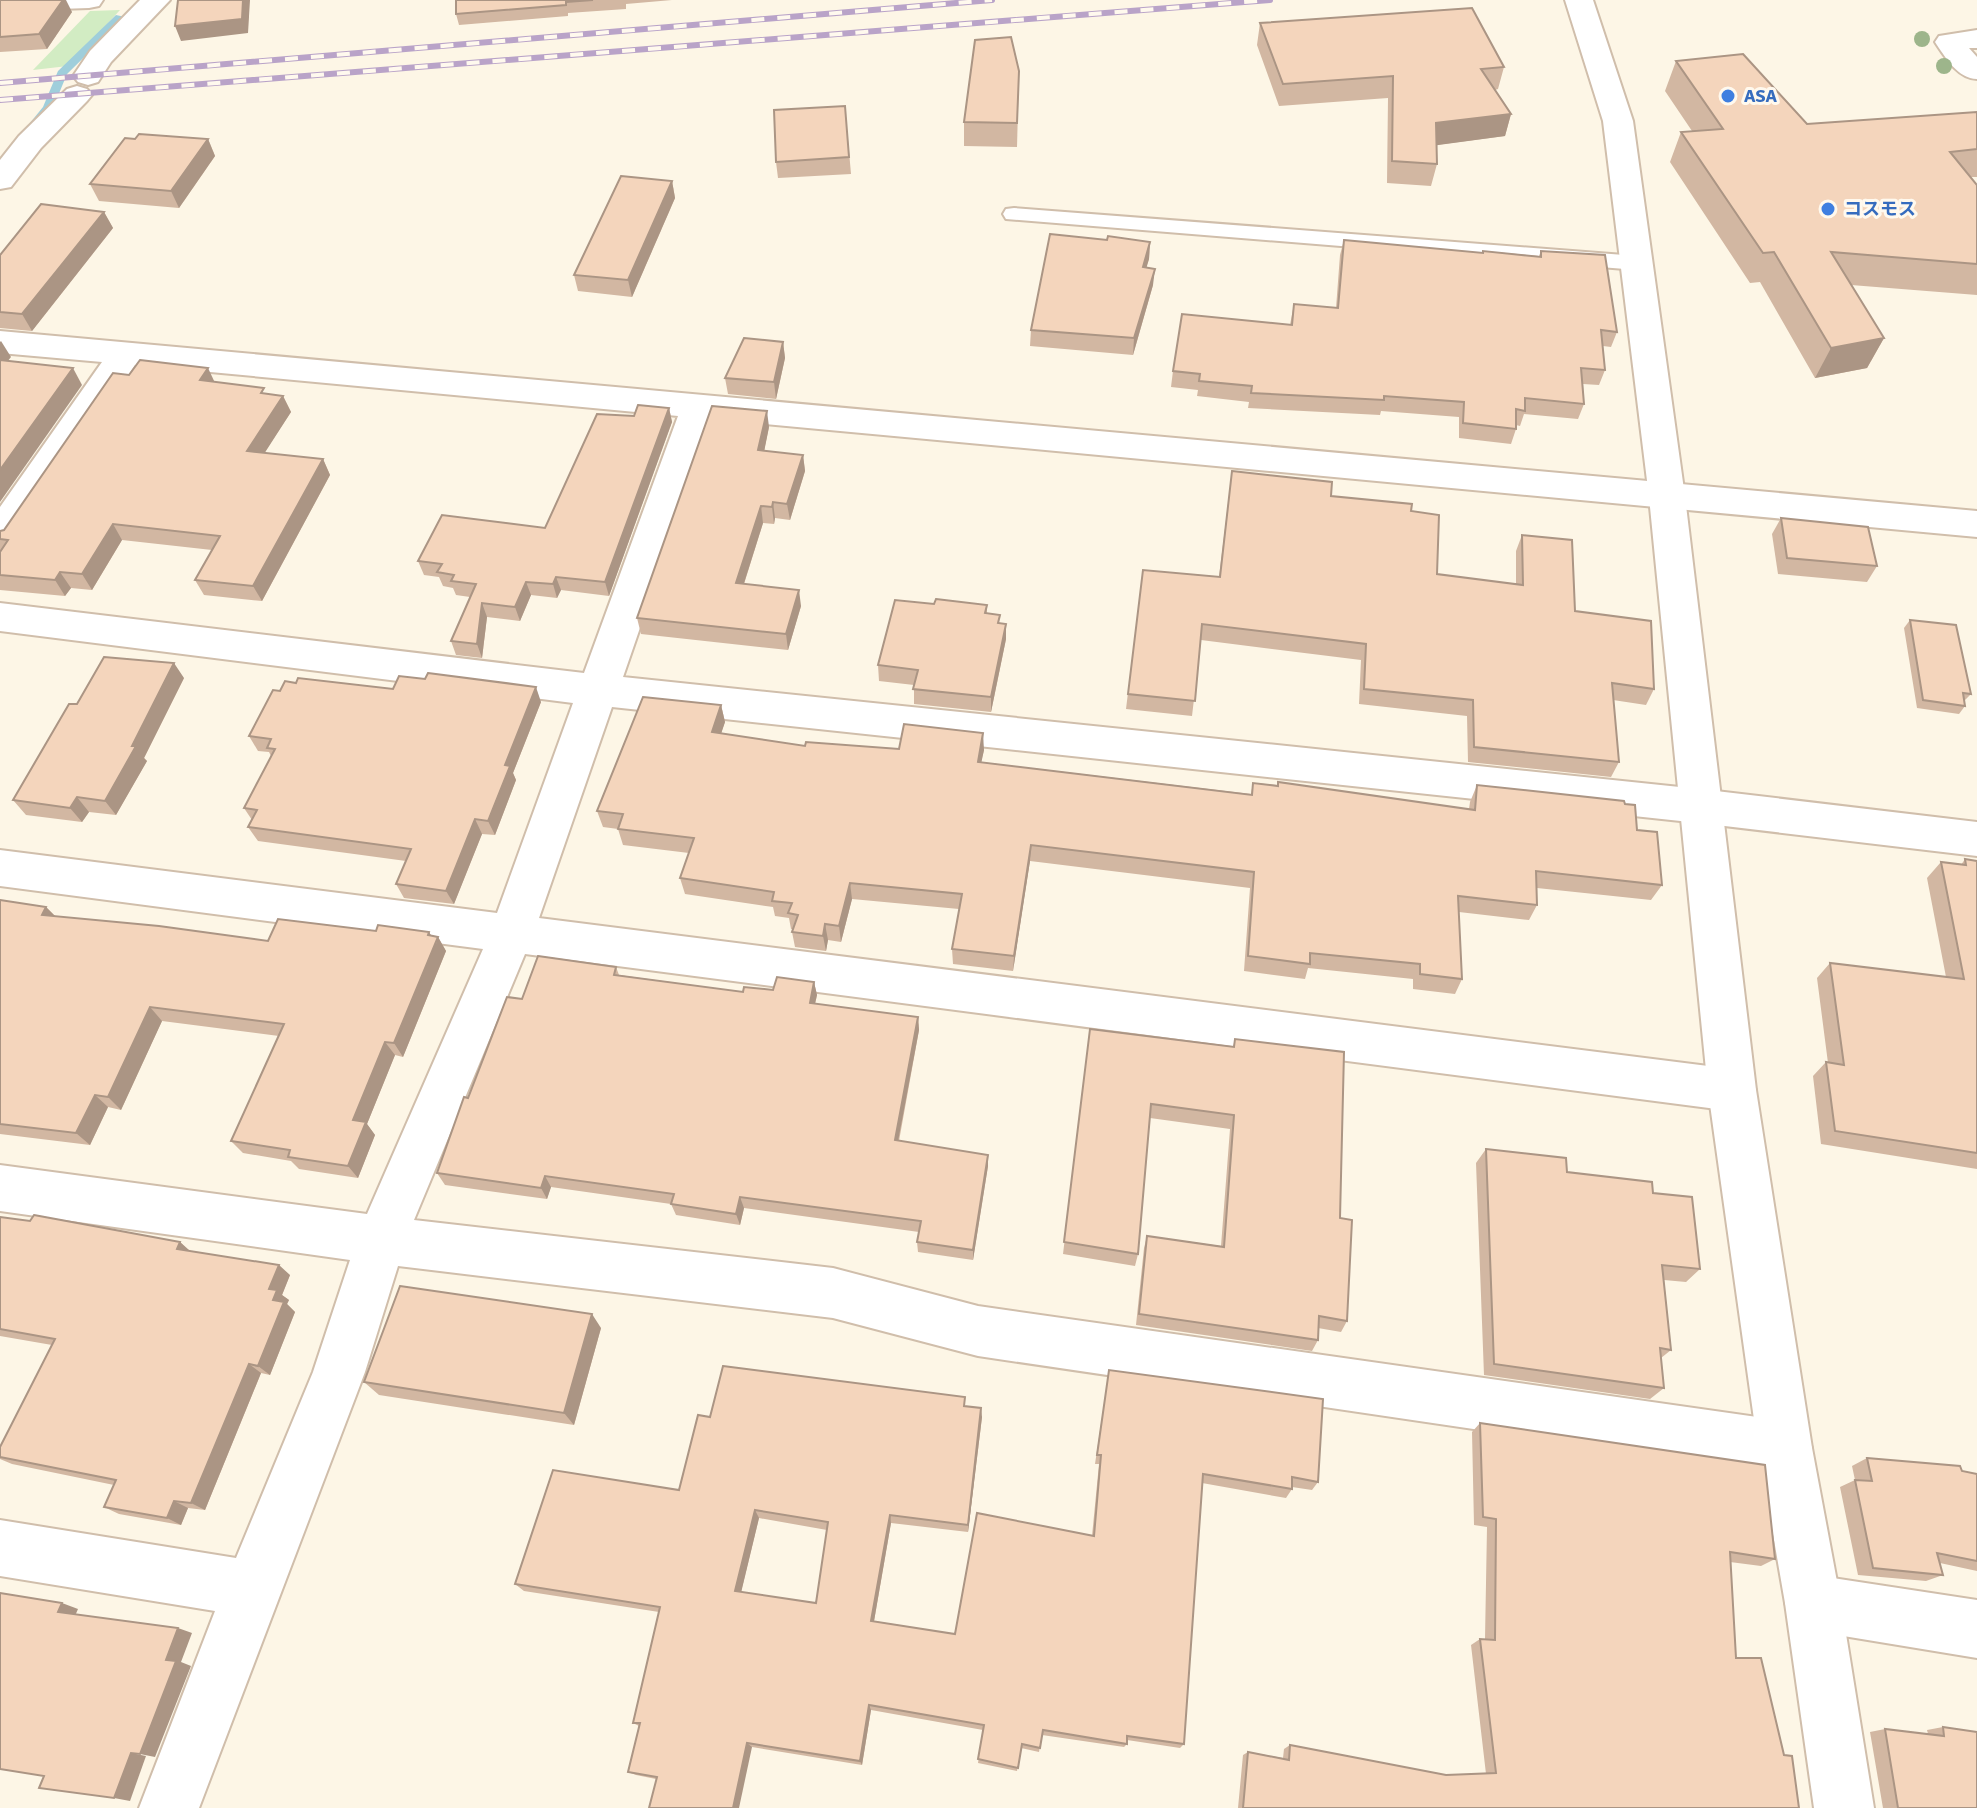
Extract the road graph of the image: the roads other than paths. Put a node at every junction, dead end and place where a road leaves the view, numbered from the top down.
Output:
1 (89, 0) edge
2 (156, 0) edge
3 (1579, 0) edge
4 (0, 3) edge
5 (1977, 39) edge
6 (1977, 70) edge
7 (0, 180) edge
8 (1014, 214) dead end
9 (1637, 263) junction
10 (0, 342) edge
11 (126, 353) junction
12 (699, 406) junction
13 (1667, 497) junction
14 (1977, 524) edge
15 (0, 535) edge
16 (0, 617) edge
17 (596, 690) junction
18 (1699, 806) junction
19 (1977, 839) edge
20 (0, 868) edge
21 (511, 935) junction
22 (1732, 1090) junction
23 (0, 1188) edge
24 (381, 1240) junction
25 (1785, 1448) junction
26 (0, 1548) edge
27 (252, 1589) junction
28 (1813, 1603) junction
29 (1977, 1629) edge
30 (169, 1808) edge
31 (1844, 1808) edge

1 - 4 street
2 - 7 street
3 - 9 street
5 - 6 street
8 - 9 lane
9 - 13 street
10 - 11 street
11 - 12 street
11 - 15 street
12 - 13 street
12 - 17 street
13 - 14 street
13 - 18 street
16 - 17 street
17 - 18 street
17 - 21 street
18 - 19 street
18 - 22 street
20 - 21 street
21 - 22 street
21 - 24 street
22 - 25 street
23 - 24 street
24 - 25 street
24 - 27 street
25 - 28 street
26 - 27 street
27 - 30 street
28 - 29 street
28 - 31 street

